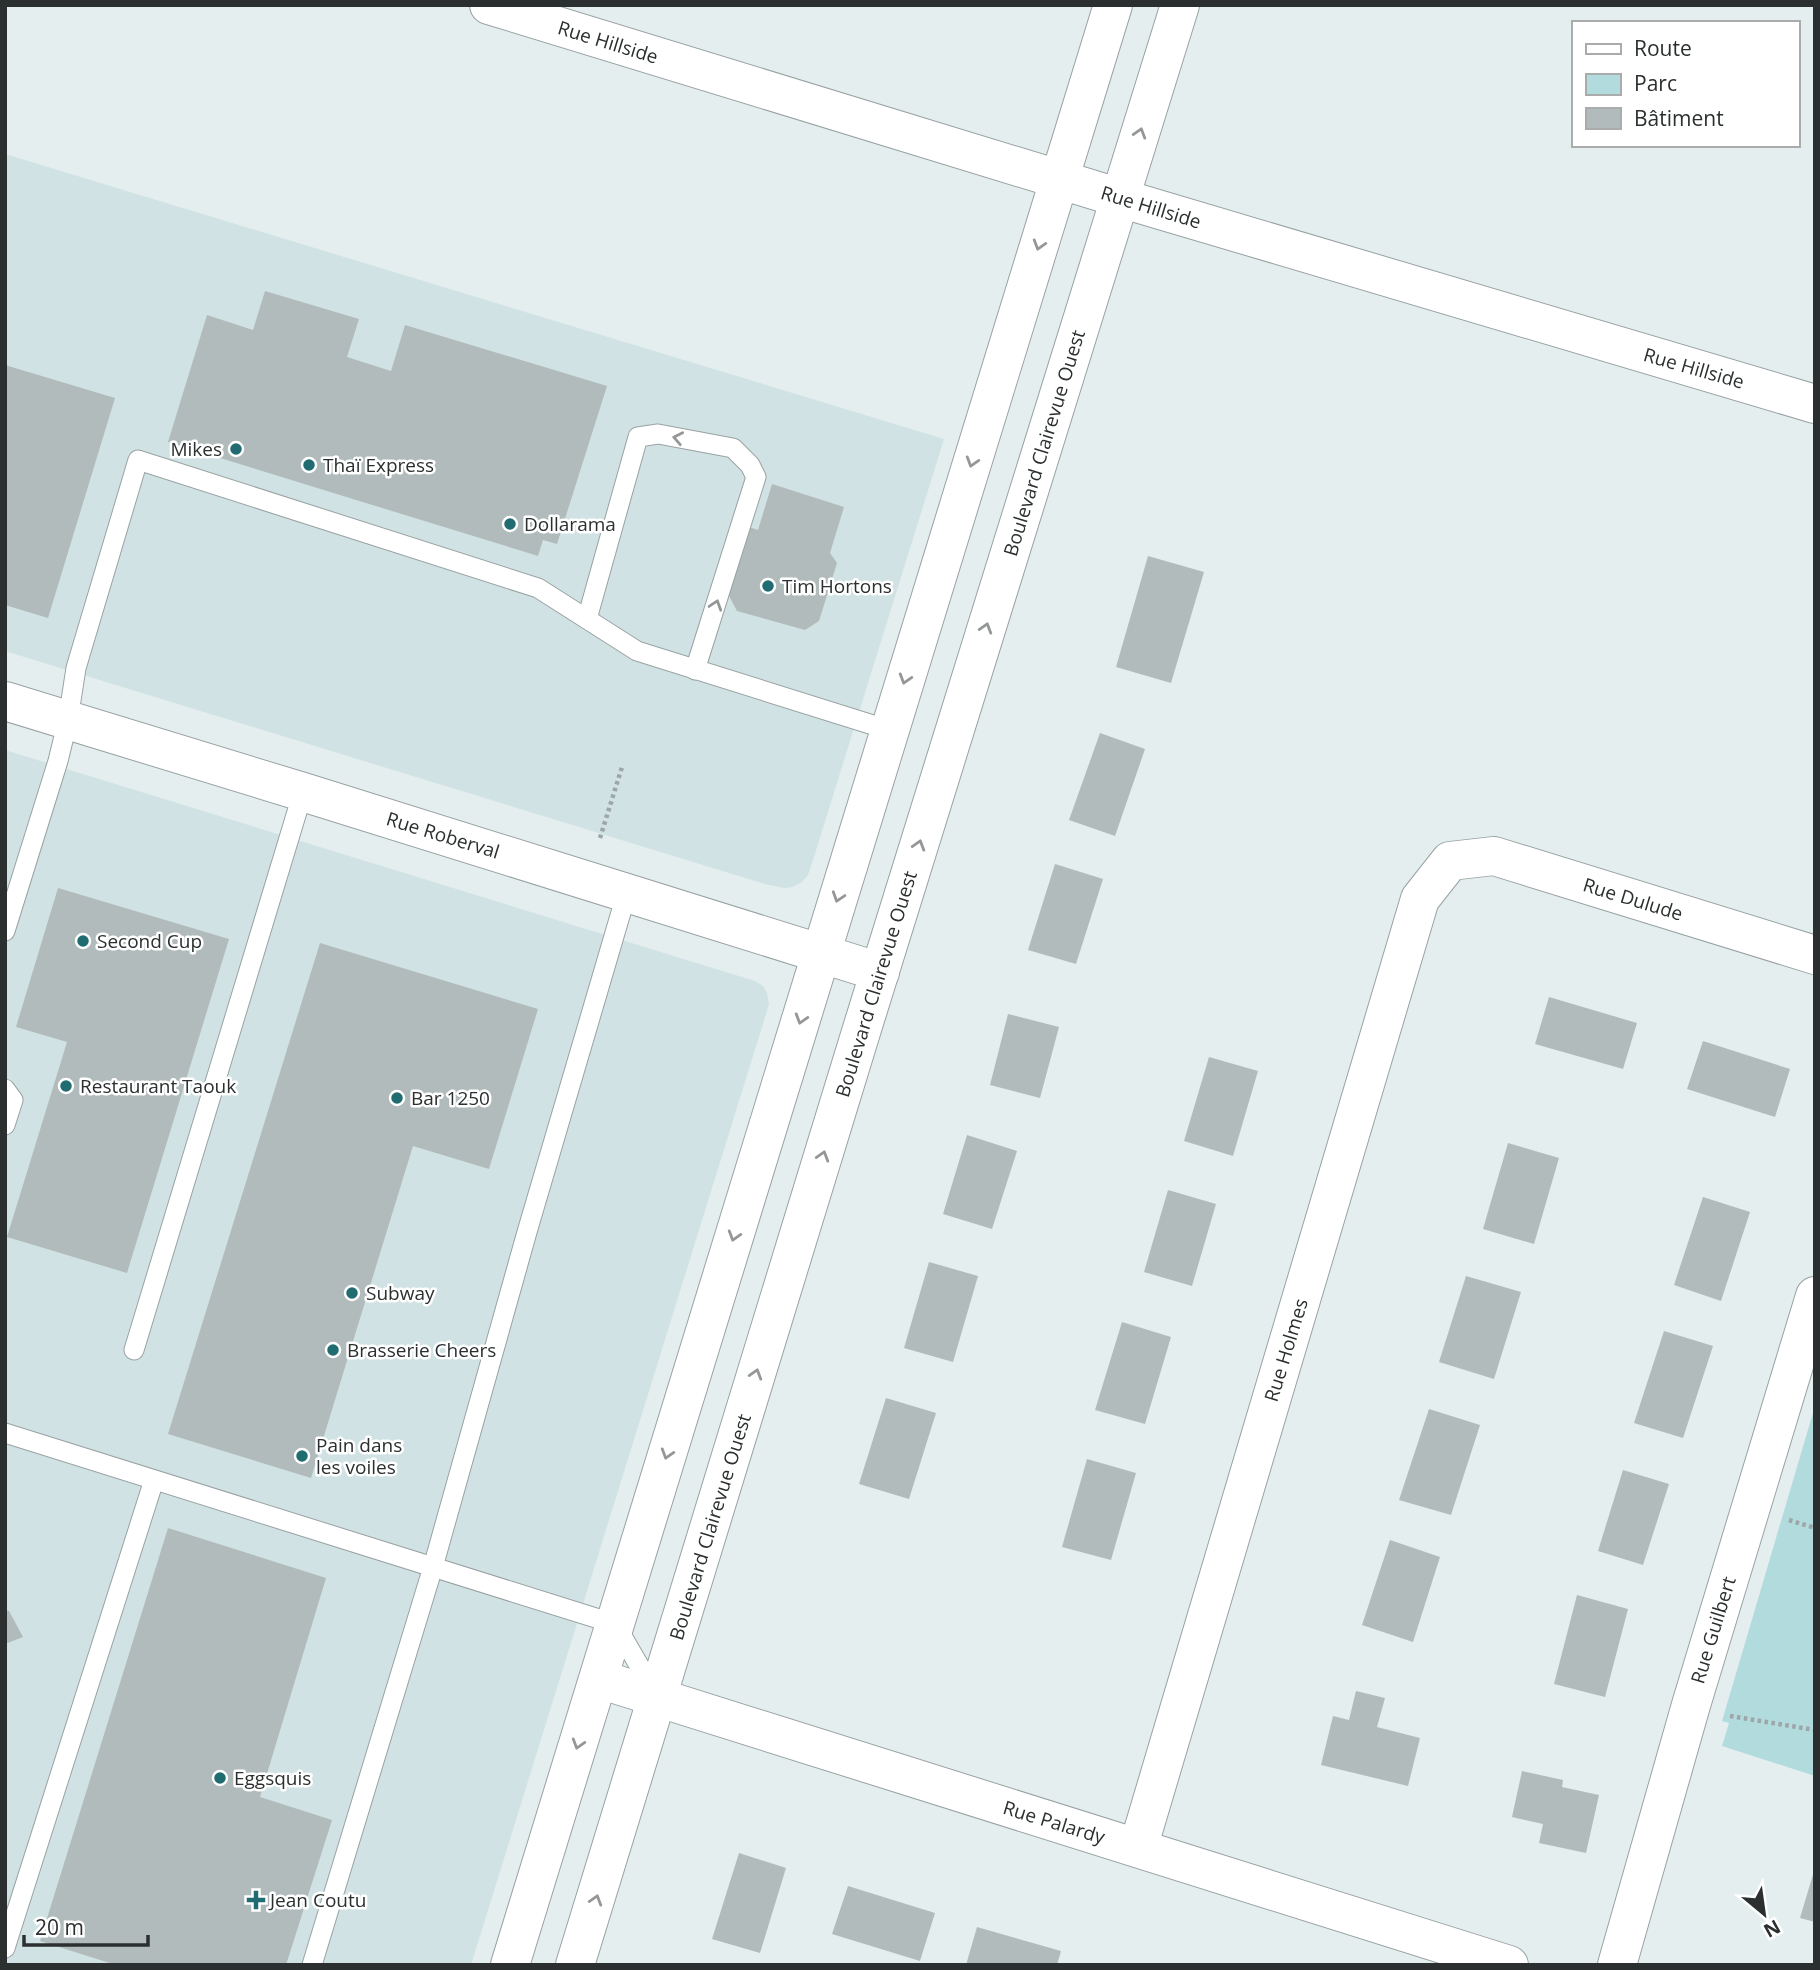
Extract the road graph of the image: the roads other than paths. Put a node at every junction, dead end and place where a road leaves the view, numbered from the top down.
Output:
1 (489, 5) edge
2 (1113, 5) edge
3 (1180, 5) edge
4 (1059, 179) junction
5 (1120, 198) junction
6 (1815, 404) edge
7 (587, 619) junction
8 (695, 670) junction
9 (5, 701) edge
10 (68, 720) junction
11 (889, 730) junction
12 (303, 792) junction
13 (1450, 861) joint
14 (627, 892) junction
15 (5, 931) edge
16 (821, 954) junction
17 (1815, 955) edge
18 (880, 972) junction
19 (5, 1088) edge
20 (5, 1125) edge
21 (1815, 1296) edge
22 (134, 1350) dead end
23 (5, 1433) edge
24 (154, 1480) junction
25 (433, 1567) junction
26 (615, 1624) junction
27 (599, 1679) junction
28 (657, 1697) junction
29 (1138, 1848) junction
30 (5, 1948) edge
31 (312, 1965) edge
32 (510, 1965) edge
33 (575, 1965) edge
34 (1509, 1965) edge
35 (1617, 1965) edge

1 - 4 street, Rue Hillside
2 - 4 street
5 -> 3 street, Boulevard Clairevue Ouest
4 - 5 street, Rue Hillside
4 -> 11 street
5 - 6 street, Rue Hillside
18 -> 5 street, Boulevard Clairevue Ouest
7 - 8 lane
8 -> 7 lane
7 - 10 lane
8 - 11 lane
9 - 10 street, Rue Roberval
10 - 12 street, Rue Roberval
10 - 15 lane
11 -> 16 street
12 - 14 street, Rue Roberval
12 - 22 lane
13 - 17 street, Rue Dulude
13 - 29 street, Rue Holmes
14 - 16 street, Rue Roberval
14 - 25 lane
16 - 18 street, Rue Roberval
16 -> 26 street
28 -> 18 street, Boulevard Clairevue Ouest
19 - 20 lane
21 - 35 street, Rue Guilbert
23 - 24 lane
24 - 25 lane
24 - 30 lane
25 - 26 lane
25 - 31 lane
26 - 27 street
26 - 28 lane
27 - 28 street, Rue Palardy
27 -> 32 street
28 - 29 street, Rue Palardy
33 -> 28 street, Boulevard Clairevue Ouest
29 - 34 street, Rue Palardy

